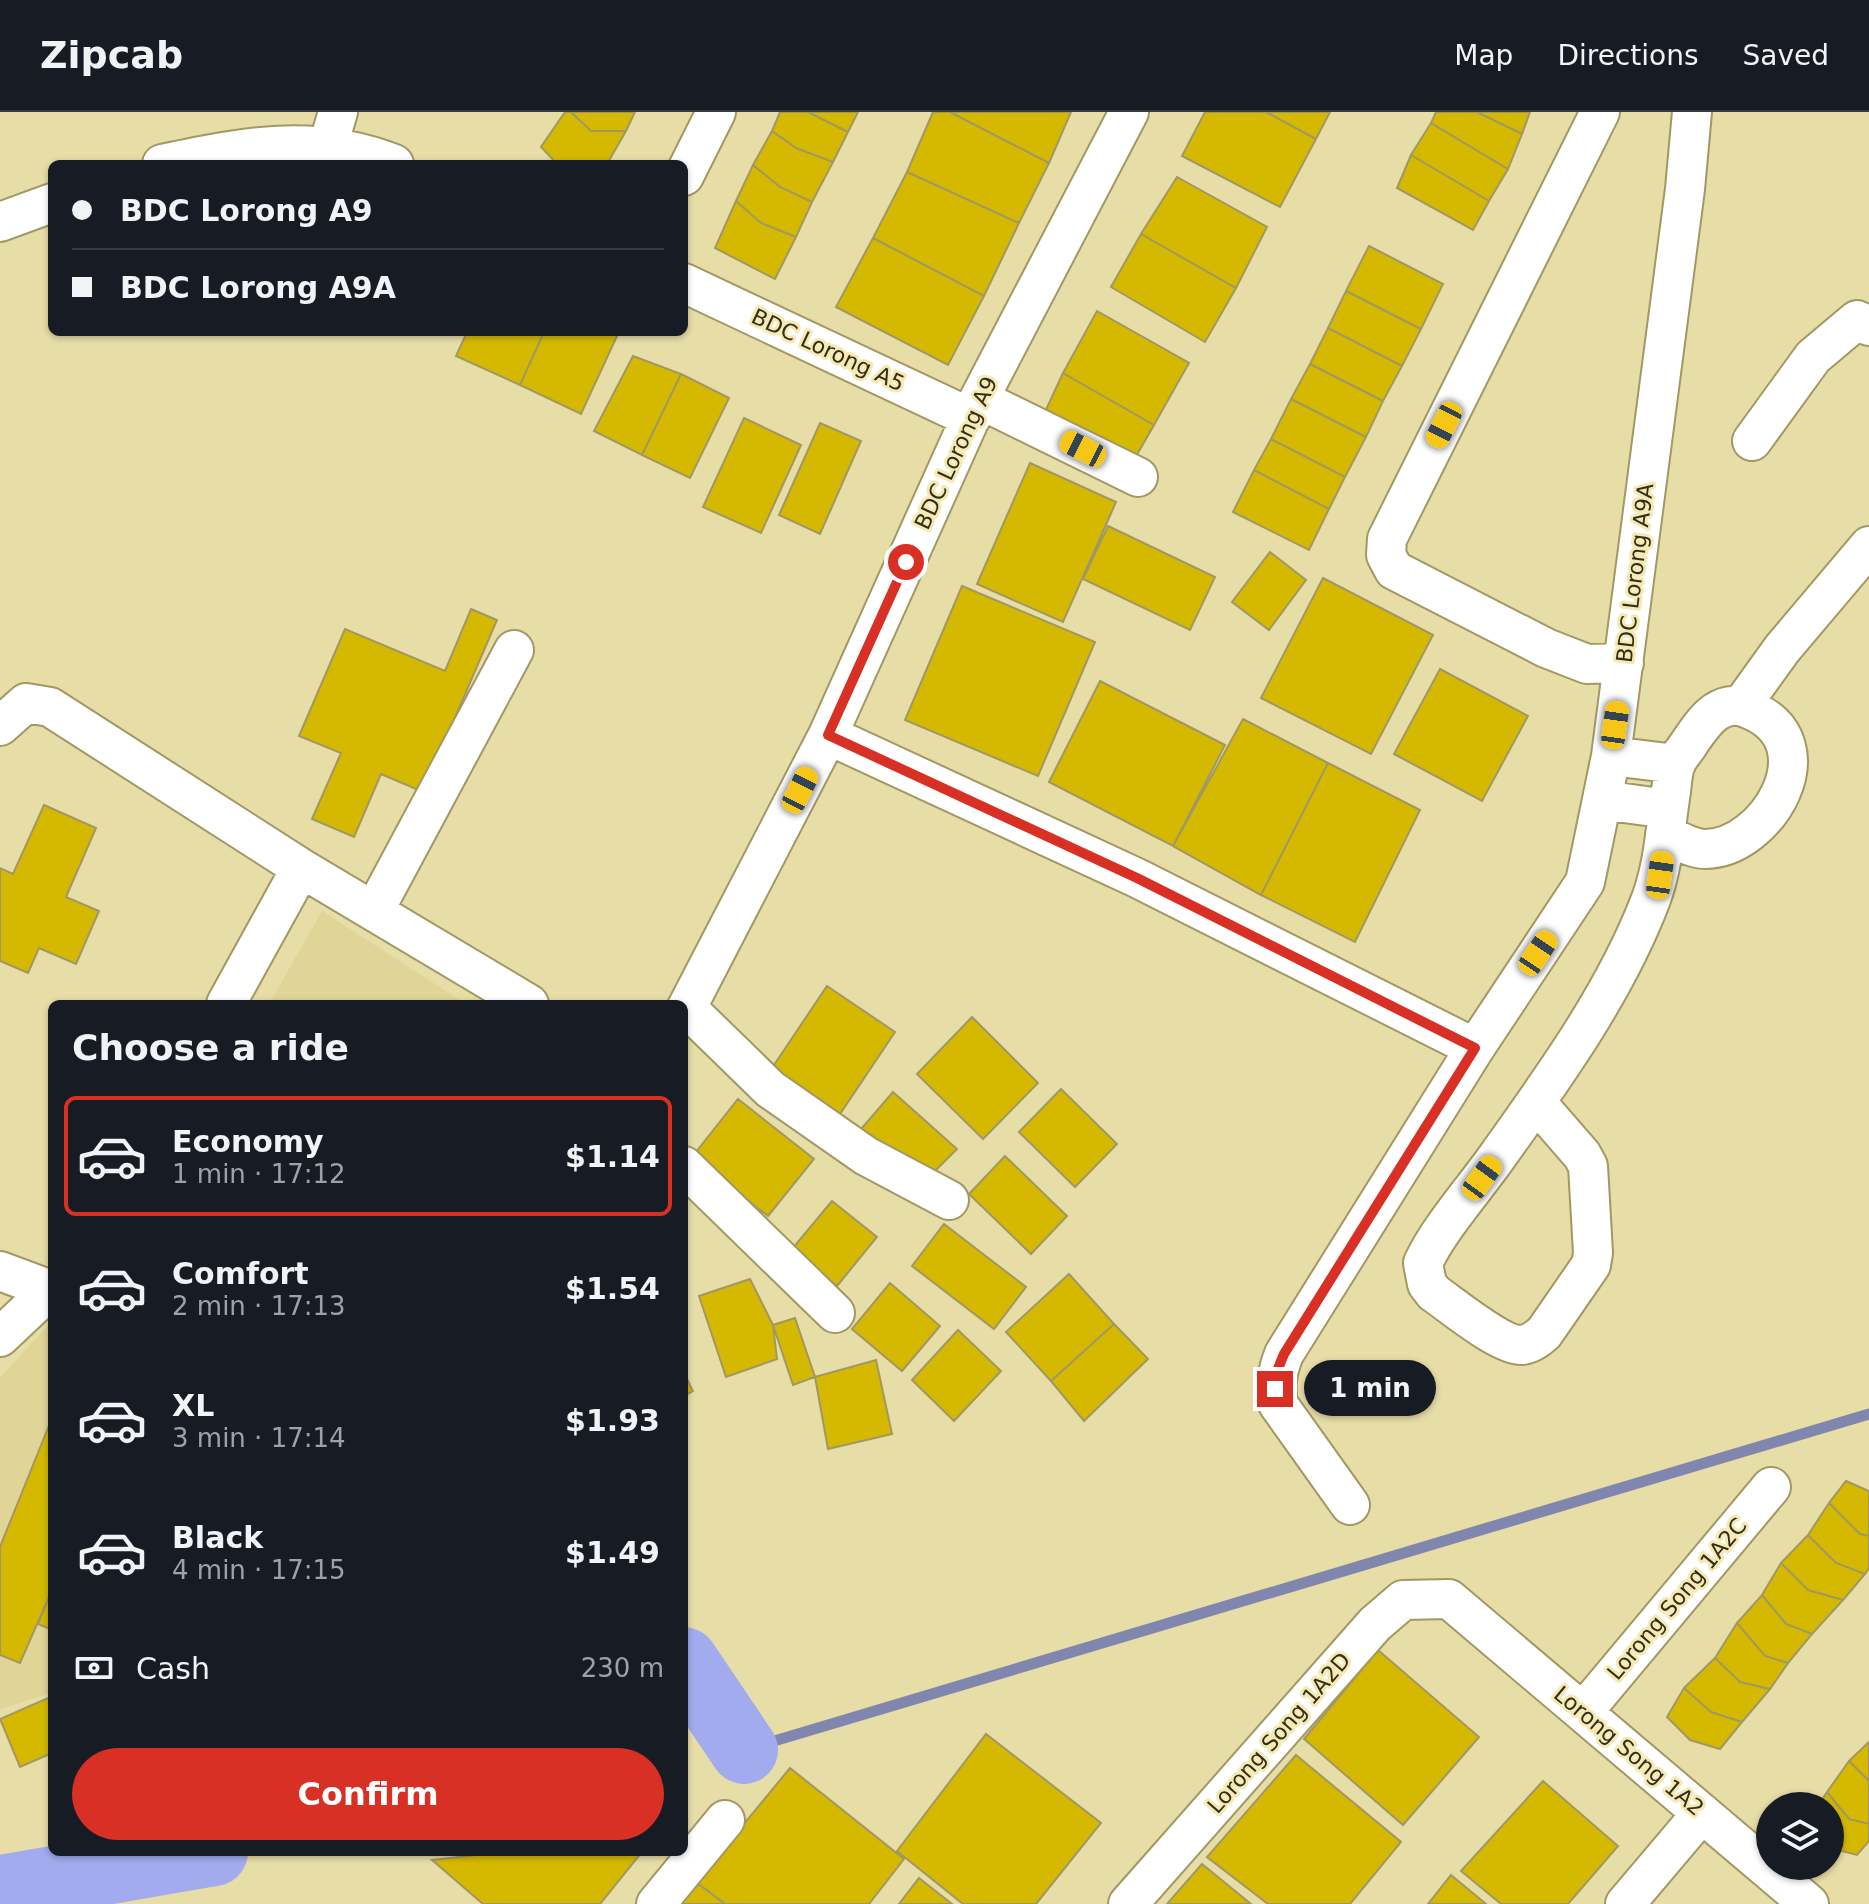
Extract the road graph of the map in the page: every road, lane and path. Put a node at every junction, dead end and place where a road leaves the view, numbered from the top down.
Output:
1 (716, 112) edge
2 (1129, 112) edge
3 (1600, 112) edge
4 (1692, 112) edge
5 (333, 129) edge
6 (185, 160) edge
7 (384, 160) edge
8 (688, 168) edge
9 (48, 204) edge
10 (0, 222) edge
11 (688, 285) edge
12 (1869, 326) edge
13 (975, 409) junction
14 (1752, 441) dead end
15 (1138, 477) dead end
16 (1869, 546) edge
17 (514, 650) dead end
18 (1624, 663) junction
19 (1741, 706) junction
20 (0, 726) edge
21 (828, 735) junction
22 (1611, 756) junction
23 (1676, 764) junction
24 (1602, 800) junction
25 (1667, 822) junction
26 (301, 868) junction
27 (374, 911) junction
28 (228, 1000) edge
29 (522, 1000) edge
30 (688, 1004) edge
31 (688, 1013) edge
32 (1475, 1048) junction
33 (1536, 1102) junction
34 (688, 1170) edge
35 (949, 1200) dead end
36 (0, 1271) edge
37 (48, 1288) edge
38 (48, 1292) edge
39 (835, 1313) dead end
40 (0, 1337) edge
41 (1771, 1487) dead end
42 (1350, 1505) dead end
43 (1449, 1599) joint
44 (1583, 1712) junction
45 (1702, 1813) junction
46 (725, 1820) dead end
47 (656, 1904) edge
48 (1128, 1904) edge
49 (1625, 1904) edge
50 (1809, 1904) edge

1 - 8 street
2 - 13 street, BDC Lorong A9
3 - 18 street
4 - 18 street, BDC Lorong A9A
5 - 6 street
5 - 7 street
9 - 10 street
11 - 13 street, BDC Lorong A5
12 - 14 street
13 - 15 street, BDC Lorong A5
13 - 21 street, BDC Lorong A9
16 - 19 street
17 - 27 street
18 - 22 street, BDC Lorong A9A
19 - 23 street
19 - 25 street
20 - 26 street
21 - 30 street, BDC Lorong A9
21 - 32 street
22 - 23 street
22 - 24 street, BDC Lorong A9A
23 - 25 street
24 - 25 street
24 - 32 street, BDC Lorong A9A
25 - 33 street
26 - 27 street
26 - 28 street
27 - 29 street
31 - 35 street
32 - 42 street, BDC Lorong A9A
33 - 33 street
34 - 39 street
36 - 37 street
38 - 40 street
41 - 44 street, Lorong Song 1A2C
43 - 44 street, Lorong Song 1A2
43 - 48 street, Lorong Song 1A2D
44 - 45 street, Lorong Song 1A2
45 - 49 street
45 - 50 street, Lorong Song 1A2
46 - 47 street

